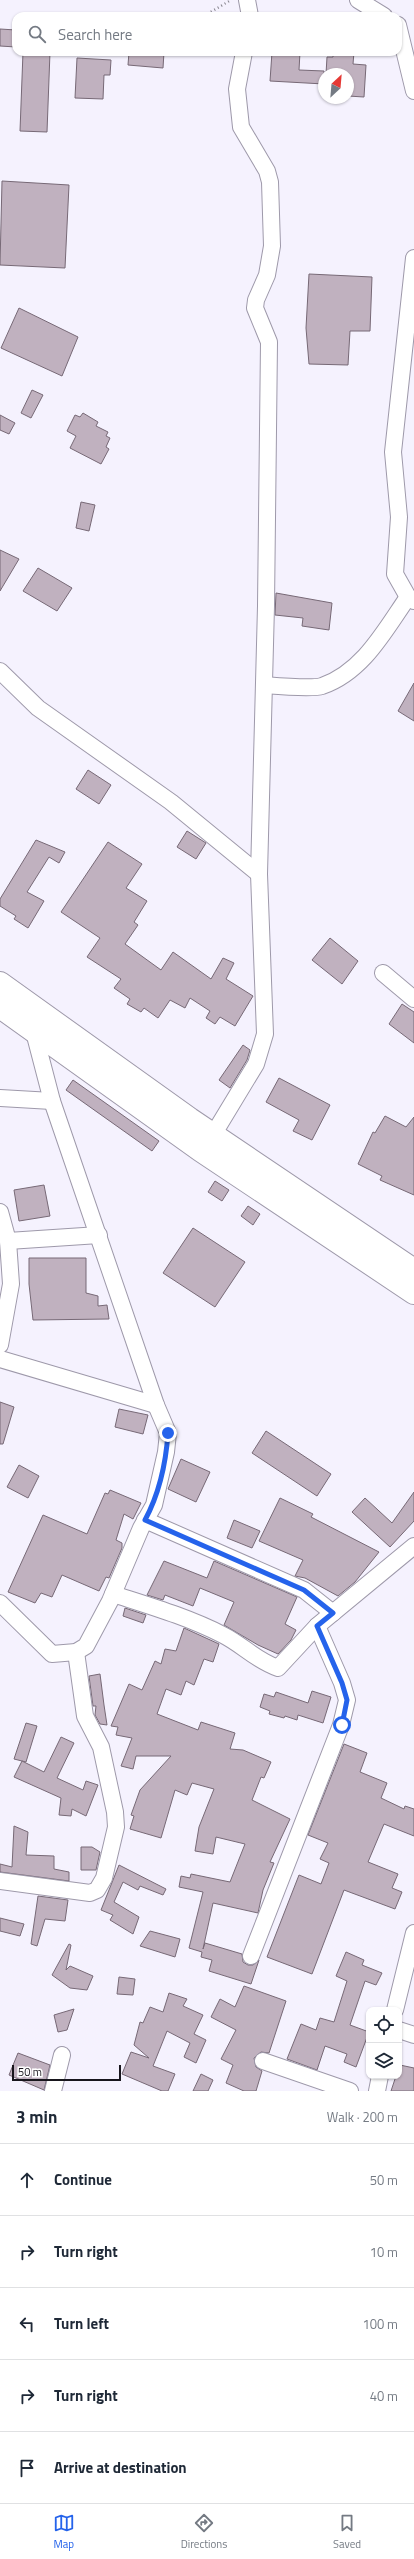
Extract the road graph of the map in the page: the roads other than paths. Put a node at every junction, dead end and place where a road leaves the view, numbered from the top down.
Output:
1 (247, 0) edge
2 (358, 0) edge
3 (249, 12) edge
4 (378, 12) edge
5 (402, 42) edge
6 (243, 56) edge
7 (414, 91) edge
8 (414, 258) edge
9 (410, 354) edge
10 (411, 599) edge
11 (0, 671) edge
12 (264, 685) junction
13 (259, 874) junction
14 (383, 973) dead end
15 (0, 984) edge
16 (414, 999) edge
17 (0, 1008) edge
18 (34, 1032) junction
19 (0, 1098) edge
20 (52, 1101) junction
21 (213, 1135) junction
22 (0, 1212) edge
23 (99, 1235) junction
24 (8, 1242) junction
25 (414, 1270) edge
26 (414, 1293) edge
27 (0, 1344) edge
28 (0, 1359) edge
29 (156, 1405) junction
30 (145, 1520) junction
31 (414, 1546) edge
32 (113, 1594) junction
33 (0, 1603) edge
34 (333, 1613) junction
35 (317, 1626) junction
36 (76, 1652) junction
37 (0, 1881) edge
38 (414, 1933) edge
39 (251, 1956) dead end
40 (410, 1958) edge
41 (396, 2007) edge
42 (402, 2031) edge
43 (414, 2035) edge
44 (62, 2055) dead end
45 (263, 2062) dead end
46 (379, 2079) edge
47 (53, 2091) edge
48 (350, 2091) edge
49 (377, 2091) edge

1 - 3 street
2 - 4 street
5 - 7 street
6 - 12 street
8 - 9 street
9 - 10 street
10 - 12 street
11 - 13 street
12 - 13 street
13 - 21 street
14 - 16 street
15 - 21 highway
17 - 18 highway
18 - 20 street
18 - 26 highway
19 - 20 street
20 - 23 street
21 - 25 highway
22 - 24 street
23 - 24 street
23 - 29 street
24 - 27 street
28 - 29 street
29 - 30 street
30 - 32 street
30 - 34 street
31 - 34 street
32 - 35 street
32 - 36 street
33 - 36 street
34 - 35 street
35 - 39 street
36 - 37 street
38 - 40 street
40 - 41 street
42 - 43 street
44 - 47 street
45 - 48 street
46 - 49 street

